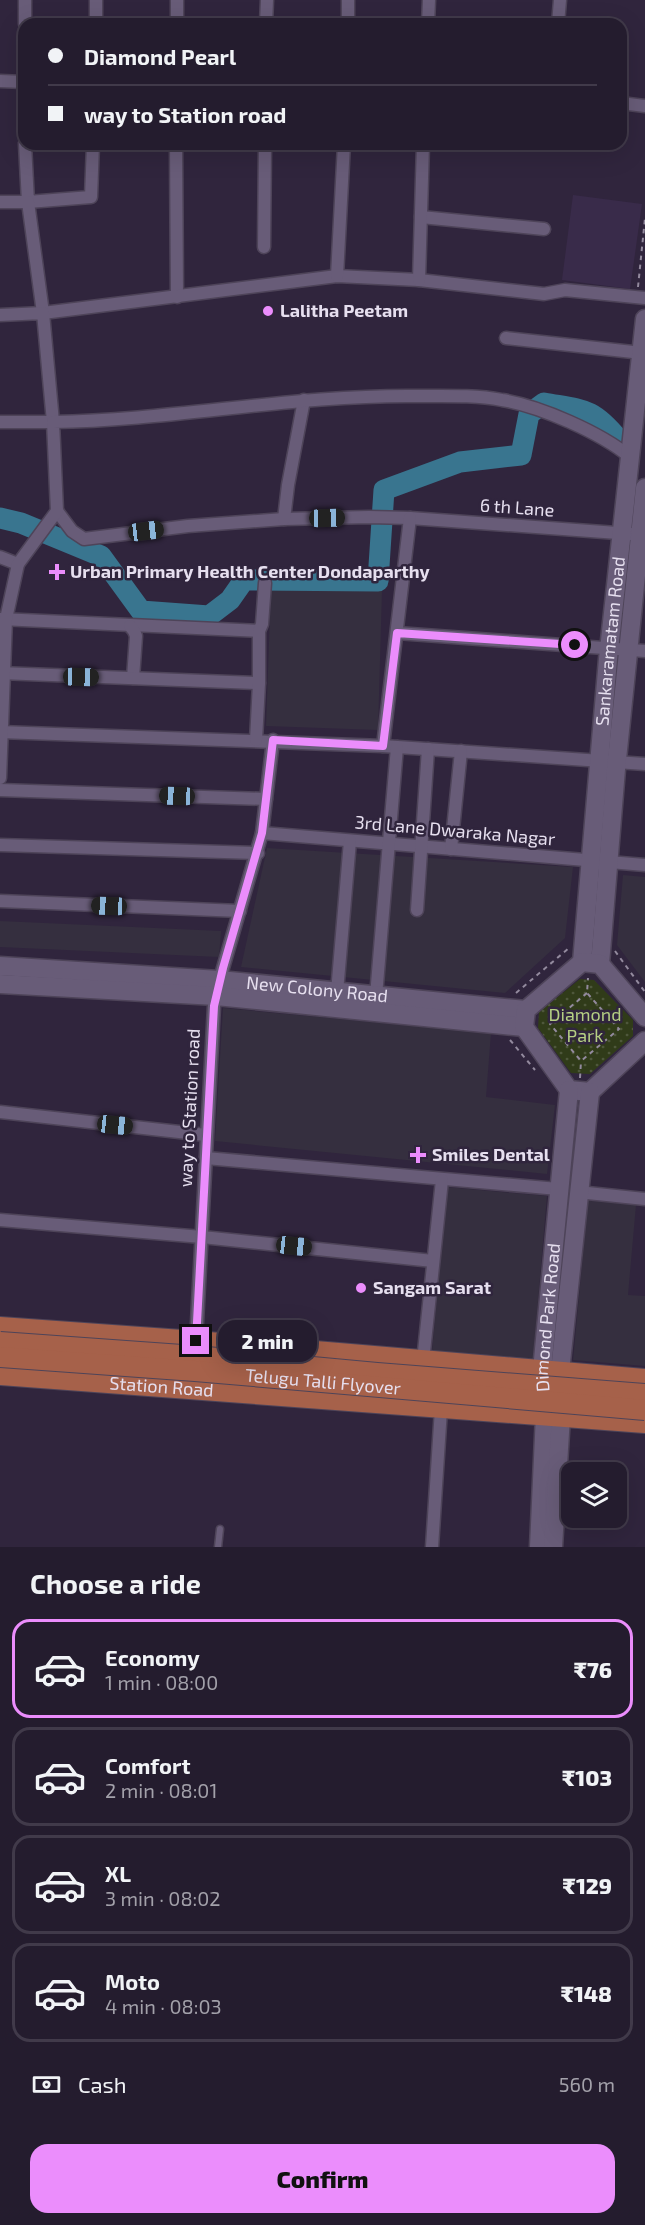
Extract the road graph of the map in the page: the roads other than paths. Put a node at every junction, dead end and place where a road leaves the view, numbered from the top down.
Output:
1 (25, 0) edge
2 (96, 0) edge
3 (177, 0) edge
4 (267, 0) edge
5 (348, 0) edge
6 (429, 0) edge
7 (561, 0) edge
8 (25, 18) edge
9 (96, 18) edge
10 (177, 18) edge
11 (266, 18) edge
12 (348, 18) edge
13 (428, 18) edge
14 (559, 18) edge
15 (0, 81) edge
16 (18, 82) edge
17 (627, 104) edge
18 (645, 106) edge
19 (26, 150) edge
20 (93, 150) edge
21 (176, 150) edge
22 (265, 150) edge
23 (344, 150) edge
24 (423, 150) edge
25 (0, 202) edge
26 (28, 202) junction
27 (421, 217) junction
28 (544, 229) dead end
29 (264, 247) dead end
30 (337, 276) junction
31 (420, 280) junction
32 (177, 297) junction
33 (645, 298) edge
34 (43, 313) junction
35 (0, 315) edge
36 (645, 319) edge
37 (506, 338) dead end
38 (642, 353) junction
39 (304, 400) junction
40 (0, 422) edge
41 (52, 422) junction
42 (630, 457) junction
43 (645, 488) edge
44 (57, 511) junction
45 (410, 518) junction
46 (284, 519) junction
47 (636, 534) edge
48 (0, 557) edge
49 (18, 564) junction
50 (265, 583) dead end
51 (3, 619) edge
52 (130, 626) junction
53 (259, 631) junction
54 (397, 633) junction
55 (610, 648) junction
56 (637, 650) edge
57 (2, 673) edge
58 (133, 678) junction
59 (259, 683) junction
60 (1, 732) edge
61 (256, 740) junction
62 (273, 740) junction
63 (383, 746) junction
64 (397, 747) junction
65 (428, 749) junction
66 (461, 751) junction
67 (608, 761) junction
68 (645, 764) edge
69 (0, 778) edge
70 (0, 790) edge
71 (266, 799) junction
72 (262, 833) junction
73 (350, 841) junction
74 (388, 844) junction
75 (0, 845) edge
76 (421, 847) junction
77 (451, 849) junction
78 (258, 853) junction
79 (590, 861) junction
80 (609, 862) junction
81 (645, 865) edge
82 (0, 901) edge
83 (417, 910) dead end
84 (240, 911) junction
85 (582, 962) junction
86 (600, 964) junction
87 (0, 966) edge
88 (0, 984) edge
89 (218, 988) junction
90 (337, 992) junction
91 (376, 996) junction
92 (645, 1017) edge
93 (525, 1019) junction
94 (645, 1041) edge
95 (569, 1090) junction
96 (590, 1092) junction
97 (0, 1112) edge
98 (206, 1135) junction
99 (206, 1158) junction
100 (442, 1180) junction
101 (558, 1189) junction
102 (578, 1192) junction
103 (645, 1199) edge
104 (0, 1220) edge
105 (202, 1237) junction
106 (433, 1261) junction
107 (0, 1327) edge
108 (196, 1341) junction
109 (0, 1342) edge
110 (0, 1357) edge
111 (423, 1361) junction
112 (551, 1370) junction
113 (0, 1375) edge
114 (645, 1378) edge
115 (645, 1394) edge
116 (441, 1409) junction
117 (645, 1410) edge
118 (553, 1415) junction
119 (645, 1424) edge
120 (220, 1529) dead end
121 (218, 1547) edge
122 (432, 1547) edge
123 (539, 1547) edge
124 (553, 1547) edge

1 - 8 street
2 - 9 street
3 - 10 street
4 - 11 street
5 - 12 street
6 - 13 street
7 - 14 street
15 - 16 street
17 - 18 street
19 - 26 street
20 - 26 street
21 - 32 street
22 - 29 street
23 - 30 street
24 - 27 street
25 - 26 street
26 - 34 street
27 - 28 street
27 - 31 street
30 - 31 street
30 - 32 street
31 - 33 street
32 - 34 street
34 - 35 street
34 - 41 street
36 - 38 main road, Sankaramatam Road
37 - 38 street
38 - 42 main road, Sankaramatam Road
39 - 41 street
39 - 42 street
39 - 46 street
40 - 41 street
41 - 44 street
42 - 47 main road, Sankaramatam Road
43 - 47 main road, Sankaramatam Road
44 - 46 street, 6 th Lane
44 - 49 street
45 - 46 street, 6 th Lane
45 - 47 street, 6 th Lane
45 - 54 street
47 - 55 main road, Sankaramatam Road
47 - 56 main road, Sankaramatam Road
48 - 49 street
49 - 51 street
50 - 53 street
51 - 52 street
51 - 57 street
52 - 53 street
52 - 58 street
53 - 59 street
54 - 55 street
54 - 63 street
55 - 56 street
55 - 67 main road, Sankaramatam Road
56 - 67 main road, Sankaramatam Road
57 - 58 street
57 - 60 street
58 - 59 street
59 - 61 street
60 - 61 street
60 - 69 street
61 - 62 street
62 - 63 street
62 - 71 street, way to Station road
63 - 64 street
64 - 65 street
64 - 74 street
65 - 66 street
65 - 76 street
66 - 67 street
66 - 77 street
67 - 68 street
67 - 79 main road, Sankaramatam Road
67 - 80 main road, Sankaramatam Road
70 - 71 street
71 - 72 street, way to Station road
72 - 73 street, 3rd Lane Dwaraka Nagar
72 - 78 street, way to Station road
73 - 74 street, 3rd Lane Dwaraka Nagar
73 - 90 street
74 - 76 street, 3rd Lane Dwaraka Nagar
74 - 91 street
75 - 78 street
76 - 77 street, 3rd Lane Dwaraka Nagar
76 - 83 street
77 - 79 street, 3rd Lane Dwaraka Nagar
78 - 84 street, way to Station road
79 - 80 street, 3rd Lane Dwaraka Nagar
79 - 85 main road, Sankaramatam Road
80 - 81 street, 3rd Lane Dwaraka Nagar
80 - 86 main road, Sankaramatam Road
82 - 84 street
84 - 89 street, way to Station road
85 - 86 main road
85 - 93 main road
86 - 92 main road
87 - 89 main road, New Colony Road
88 - 89 main road, New Colony Road
89 - 90 main road, New Colony Road
89 - 93 main road, New Colony Road
89 - 98 street, way to Station road
90 - 91 main road, New Colony Road
91 - 93 main road, New Colony Road
93 - 95 main road
94 - 96 main road
95 - 96 main road
95 - 101 main road, Dimond Park Road
96 - 102 main road, Dimond Park Road
97 - 98 street
98 - 99 street, way to Station road
99 - 100 street
99 - 105 street, way to Station road
100 - 101 street
100 - 106 street
101 - 112 main road, Dimond Park Road
102 - 103 street
102 - 112 main road, Dimond Park Road
104 - 105 street
105 - 106 street
105 - 108 street, way to Station road
106 - 111 street
107 - 108 main road
108 - 111 main road
109 - 115 main road, Telugu Talli Flyover, bridge
110 - 117 main road, Telugu Talli Flyover, bridge
111 - 112 main road
112 - 114 main road
112 - 118 main road, Dimond Park Road
113 - 116 main road, Station Road
116 - 118 main road, Station Road
116 - 122 street
118 - 119 main road, Station Road
118 - 123 main road, Dimond Park Road
118 - 124 main road, Dimond Park Road
120 - 121 lane

